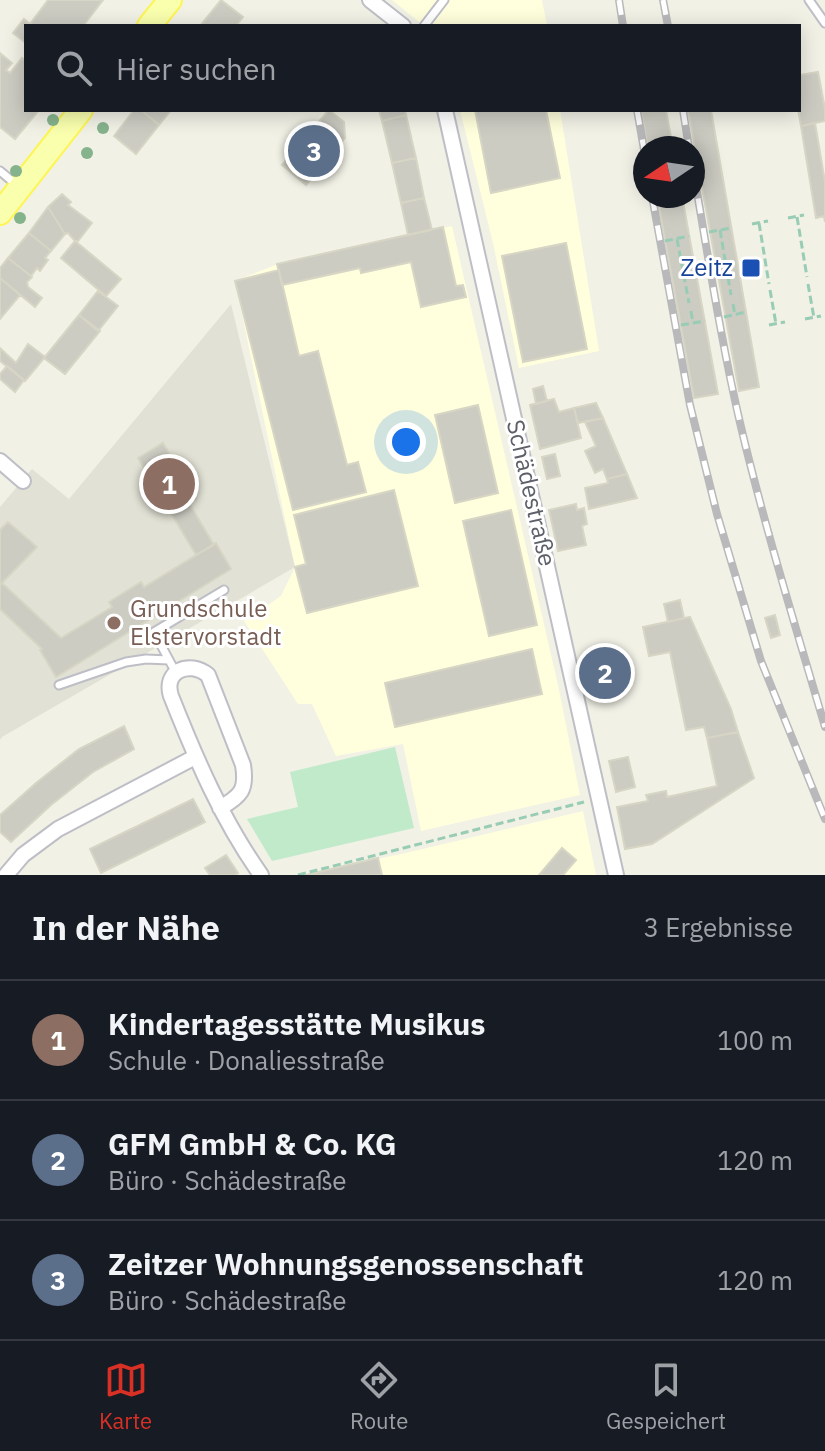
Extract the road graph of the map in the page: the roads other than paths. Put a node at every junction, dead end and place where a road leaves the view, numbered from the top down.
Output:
1 (170, 0) edge
2 (370, 0) edge
3 (444, 0) edge
4 (809, 0) edge
5 (825, 23) edge
6 (151, 24) edge
7 (400, 24) edge
8 (426, 24) edge
9 (79, 112) edge
10 (445, 112) edge
11 (0, 171) edge
12 (20, 188) junction
13 (0, 213) edge
14 (0, 461) edge
15 (23, 481) dead end
16 (224, 590) dead end
17 (172, 666) junction
18 (59, 685) dead end
19 (195, 757) junction
20 (220, 808) junction
21 (6, 875) edge
22 (261, 875) edge
23 (616, 875) edge

1 - 6 main road
2 - 7 street
3 - 8 lane
4 - 5 lane
9 - 12 main road
10 - 23 street, Schädestraße
11 - 12 lane
12 - 13 main road
14 - 15 street
16 - 17 lane
17 - 18 lane
17 - 19 street
17 - 20 street
19 - 20 street
19 - 21 street
20 - 22 street

